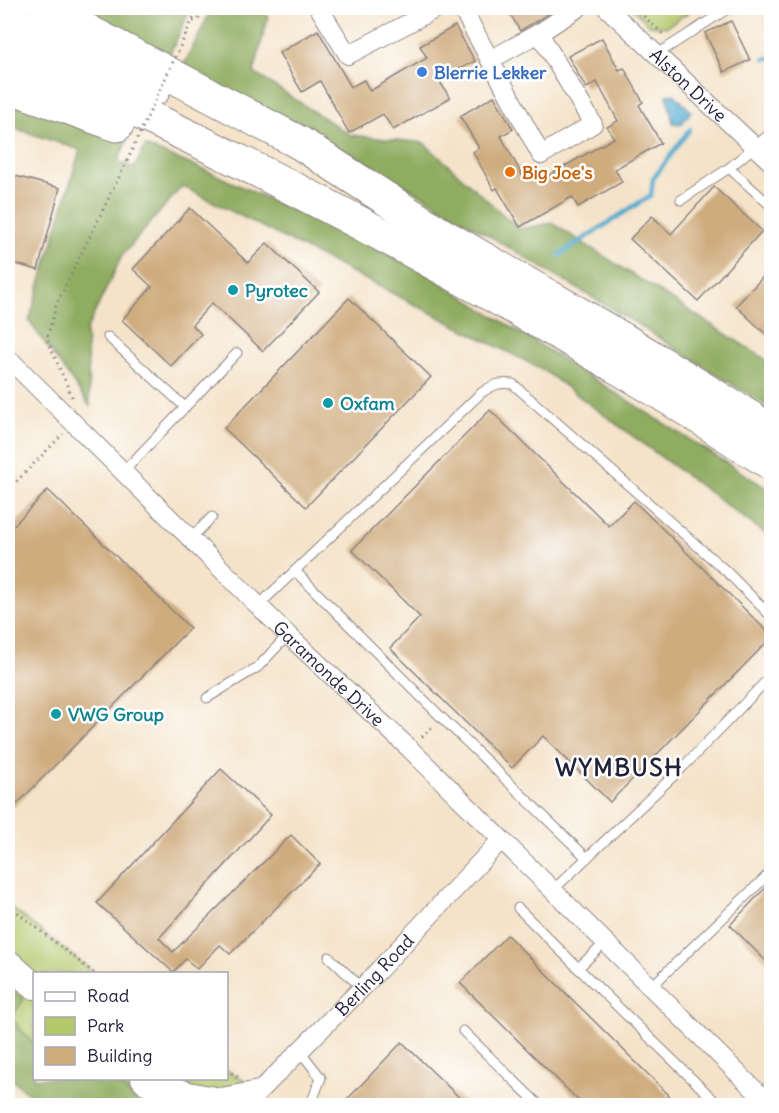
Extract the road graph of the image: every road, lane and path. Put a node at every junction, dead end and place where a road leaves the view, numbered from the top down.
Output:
1 (44, 8) edge
2 (198, 8) edge
3 (205, 8) edge
4 (319, 8) edge
5 (437, 8) edge
6 (462, 8) edge
7 (578, 8) edge
8 (607, 8) edge
9 (635, 8) edge
10 (729, 8) edge
11 (8, 21) edge
12 (192, 21) junction
13 (538, 33) junction
14 (673, 43) junction
15 (8, 53) edge
16 (656, 55) junction
17 (490, 60) junction
18 (8, 86) edge
19 (771, 132) edge
20 (753, 146) junction
21 (771, 163) edge
22 (729, 168) junction
23 (681, 200) dead end
24 (771, 206) edge
25 (331, 209) junction
26 (439, 233) junction
27 (108, 337) dead end
28 (237, 353) dead end
29 (8, 358) edge
30 (185, 407) junction
31 (71, 419) junction
32 (771, 431) edge
33 (771, 464) edge
34 (123, 472) junction
35 (8, 490) edge
36 (212, 517) dead end
37 (190, 539) junction
38 (296, 572) junction
39 (259, 605) junction
40 (771, 617) edge
41 (288, 634) junction
42 (771, 675) edge
43 (207, 698) dead end
44 (441, 717) junction
45 (410, 749) junction
46 (501, 840) junction
47 (587, 858) junction
48 (771, 870) edge
49 (553, 890) junction
50 (8, 905) edge
51 (518, 908) dead end
52 (605, 943) junction
53 (329, 957) dead end
54 (8, 963) edge
55 (578, 968) junction
56 (92, 972) edge
57 (33, 985) edge
58 (652, 986) junction
59 (362, 988) junction
60 (463, 1031) dead end
61 (300, 1051) junction
62 (146, 1080) edge
63 (157, 1080) edge
64 (259, 1090) junction
65 (97, 1106) edge
66 (127, 1106) edge
67 (172, 1106) edge
68 (244, 1106) edge
69 (310, 1106) edge
70 (540, 1106) edge
71 (720, 1106) edge
72 (771, 1106) edge

1 - 26 highway
2 - 12 path, bridge
3 - 12 path
4 - 5 street
6 - 17 street
7 - 13 street
8 - 16 street, Alston Drive
9 - 14 path
10 - 14 lane
11 - 26 highway
12 - 31 path, bridge
13 - 17 street
13 - 17 street
14 - 16 lane
15 - 25 highway
16 - 20 street, Alston Drive
18 - 25 highway
19 - 20 lane
20 - 21 street, Alston Drive
20 - 22 lane
22 - 23 lane
22 - 24 lane
25 - 33 highway
26 - 32 highway
27 - 30 lane
28 - 30 lane
29 - 31 street, Garamonde Drive
30 - 34 lane
31 - 34 street, Garamonde Drive
31 - 35 path
34 - 37 street, Garamonde Drive
36 - 37 lane
37 - 39 street, Garamonde Drive
38 - 39 lane
38 - 40 lane
38 - 44 lane
39 - 41 street, Garamonde Drive
41 - 43 lane
41 - 45 street, Garamonde Drive
42 - 47 lane
44 - 45 path
44 - 47 lane
45 - 46 street, Garamonde Drive
46 - 49 street, Garamonde Drive
46 - 59 street, Berling Road
47 - 49 lane
48 - 58 lane
49 - 52 street, Garamonde Drive
50 - 56 path
51 - 55 lane
52 - 55 lane
52 - 58 street, Garamonde Drive
53 - 59 lane
54 - 57 street
55 - 71 lane
58 - 72 street, Garamonde Drive
59 - 61 street, Berling Road
60 - 70 lane
61 - 64 street, Berling Road
61 - 69 lane
62 - 67 street
63 - 64 street
64 - 68 street, Berling Road
65 - 66 path

